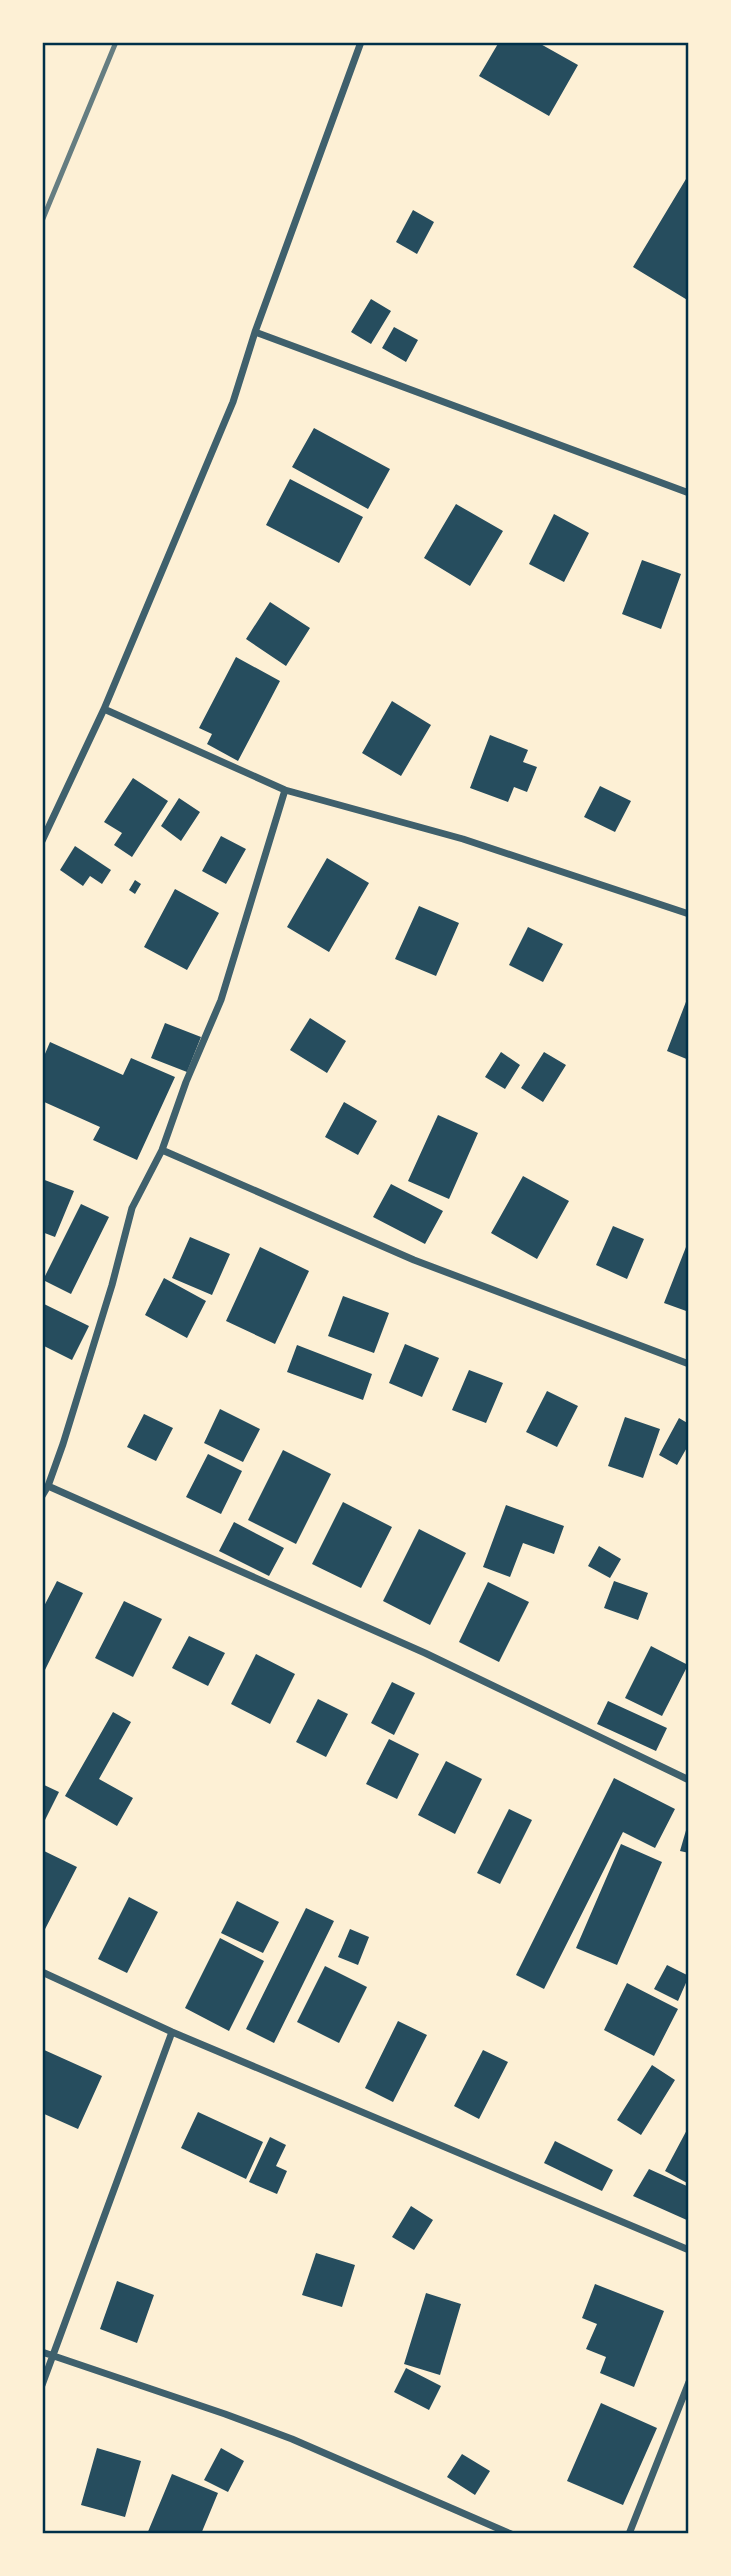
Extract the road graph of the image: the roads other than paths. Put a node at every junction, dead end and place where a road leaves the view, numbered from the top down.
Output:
1 (361, 42) edge
2 (256, 332) junction
3 (689, 493) edge
4 (104, 709) junction
5 (285, 790) junction
6 (42, 841) edge
7 (689, 914) edge
8 (162, 1150) junction
9 (689, 1364) edge
10 (48, 1486) junction
11 (42, 1496) edge
12 (689, 1780) edge
13 (42, 1972) edge
14 (172, 2032) junction
15 (689, 2250) edge
16 (42, 2352) edge
17 (53, 2357) junction
18 (689, 2382) edge
19 (42, 2385) edge
20 (511, 2534) edge
21 (629, 2534) edge

1 - 2 street
2 - 3 street
2 - 4 street
4 - 5 street
4 - 6 street
5 - 7 street
5 - 8 street
8 - 9 street
8 - 10 street
10 - 11 street
10 - 12 street
13 - 14 street
14 - 15 street
14 - 17 street
16 - 17 street
17 - 19 street
17 - 20 street
18 - 21 street

